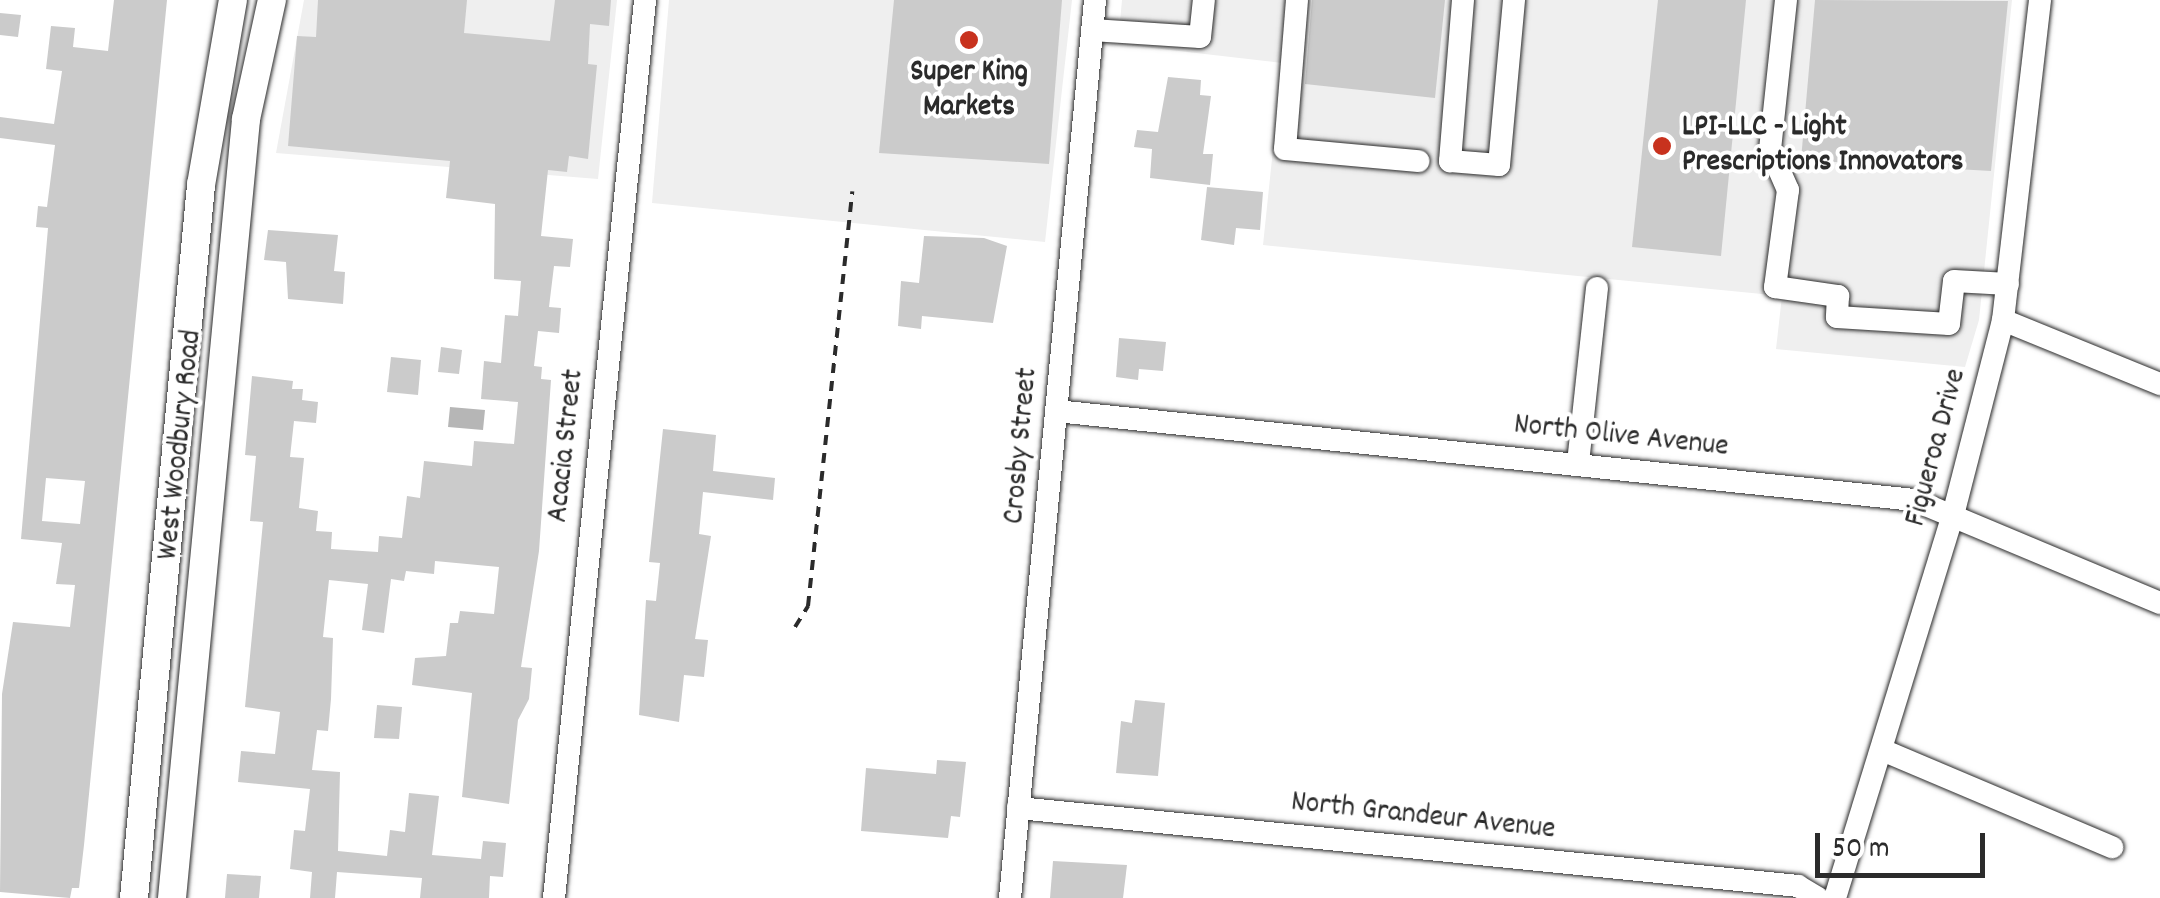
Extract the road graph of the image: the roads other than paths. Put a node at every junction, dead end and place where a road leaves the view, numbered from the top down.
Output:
1 (233, 0) edge
2 (272, 0) edge
3 (646, 0) edge
4 (1095, 0) edge
5 (1204, 0) edge
6 (1297, 0) edge
7 (1463, 0) edge
8 (1514, 0) edge
9 (1786, 0) edge
10 (2040, 0) edge
11 (1092, 30) junction
12 (1418, 161) dead end
13 (2008, 284) junction
14 (1597, 288) dead end
15 (2003, 320) junction
16 (2160, 384) edge
17 (1056, 411) junction
18 (1578, 463) junction
19 (1953, 515) junction
20 (2160, 603) edge
21 (1882, 750) junction
22 (1018, 808) junction
23 (2112, 847) dead end
24 (134, 898) edge
25 (172, 898) edge
26 (554, 898) edge
27 (1010, 898) edge
28 (1818, 898) edge
29 (1835, 898) edge

1 - 24 main road, West Woodbury Road
2 - 25 main road, West Woodbury Road
3 - 26 street, Acacia Street
4 - 11 street, Crosby Street
5 - 11 street
6 - 12 street
7 - 8 street
9 - 13 street
10 - 13 street, Figueroa Drive
11 - 17 street, Crosby Street
13 - 15 street, Figueroa Drive
14 - 18 street
15 - 16 street
15 - 19 street, Figueroa Drive
17 - 18 street, North Olive Avenue
17 - 22 street, Crosby Street
18 - 19 street, North Olive Avenue
19 - 20 street, North Olive Avenue
19 - 21 street, Figueroa Drive
21 - 23 street
21 - 29 street, Figueroa Drive
22 - 27 street, Crosby Street
22 - 28 street, North Grandeur Avenue

